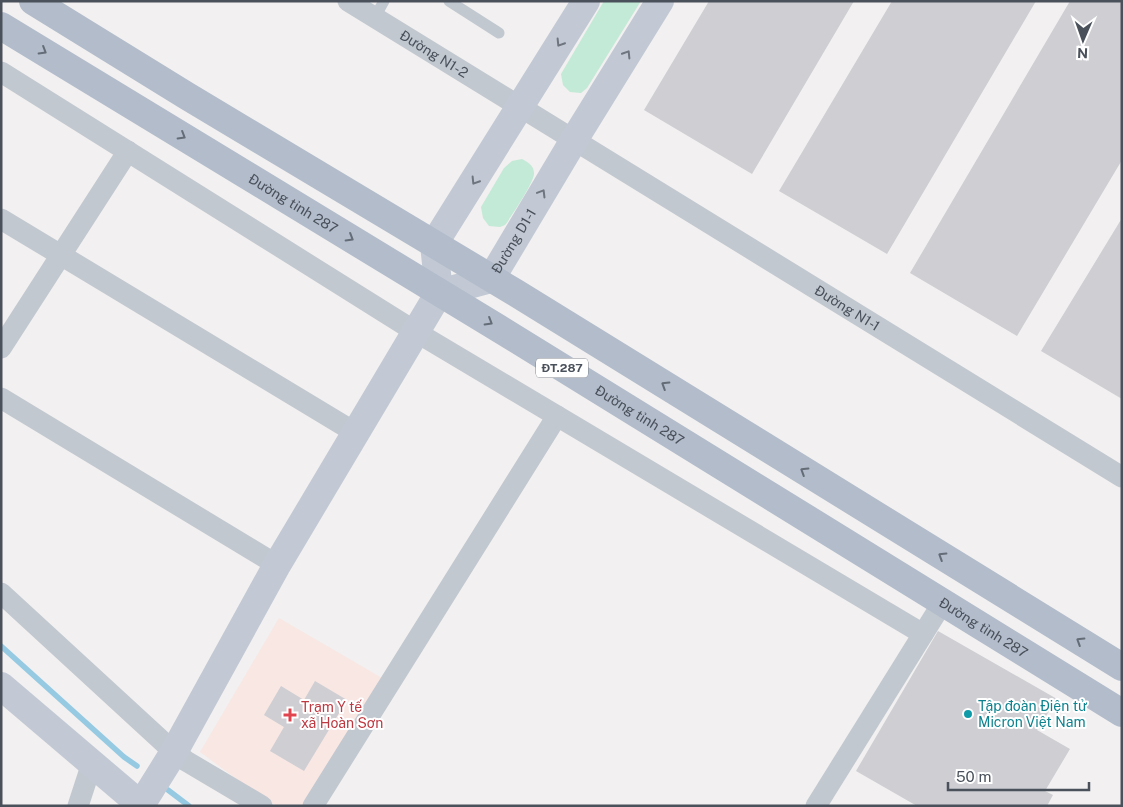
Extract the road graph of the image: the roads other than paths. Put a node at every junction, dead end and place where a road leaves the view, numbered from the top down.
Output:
1 (34, 1) edge
2 (348, 1) edge
3 (449, 1) edge
4 (586, 1) edge
5 (660, 1) edge
6 (380, 9) edge
7 (1, 26) edge
8 (499, 33) dead end
9 (1, 72) edge
10 (521, 107) junction
11 (574, 140) junction
12 (128, 151) junction
13 (1, 219) edge
14 (434, 244) junction
15 (61, 255) junction
16 (491, 278) junction
17 (439, 293) junction
18 (416, 332) junction
19 (1, 348) edge
20 (1, 398) edge
21 (557, 416) junction
22 (356, 433) junction
23 (1122, 477) edge
24 (277, 565) junction
25 (1, 594) edge
26 (943, 602) junction
27 (923, 634) junction
28 (1122, 667) edge
29 (1, 686) edge
30 (1122, 713) edge
31 (174, 752) junction
32 (92, 763) junction
33 (142, 805) edge
34 (78, 806) edge
35 (262, 806) edge
36 (313, 806) edge
37 (816, 806) edge

1 - 14 main road, ĐT.287
2 - 6 street, Đường N1-2
3 - 8 lane
4 -> 10 street
11 -> 5 street, Đường D1-1
6 - 10 street, Đường N1-2
7 -> 17 main road, Đường tỉnh 287 / ĐT.287
9 - 12 street
10 - 11 street, Đường N1-2
10 -> 14 street
16 -> 11 street, Đường D1-1
11 - 23 street, Đường N1-1
12 - 15 street
12 - 18 street
13 - 15 street
14 - 16 main road, ĐT.287
14 - 17 street
15 - 19 street
15 - 22 street
16 - 17 street, Đường D1-1
28 -> 16 main road, ĐT.287
17 - 18 street
17 -> 26 main road, Đường tỉnh 287 / ĐT.287
18 - 21 street
18 - 22 street
20 - 24 street
21 - 27 street
21 - 36 street
22 - 24 street
24 - 31 street
25 - 31 street
26 - 27 street
26 - 30 main road, Đường tỉnh 287 / ĐT.287
27 - 37 street
29 - 32 street
31 - 33 street
31 - 35 street
32 - 33 street
32 - 34 street

